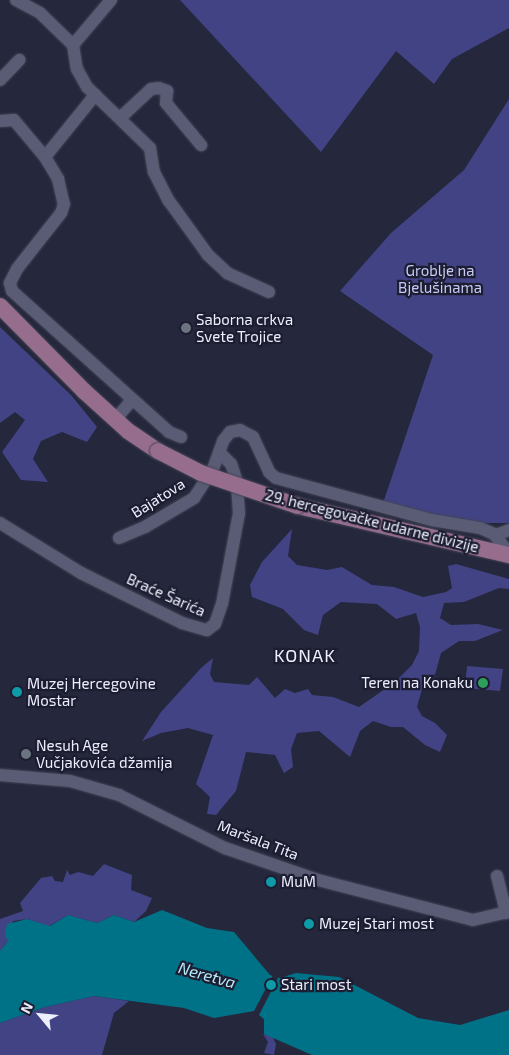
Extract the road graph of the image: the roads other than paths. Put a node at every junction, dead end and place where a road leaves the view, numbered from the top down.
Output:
1 (16, 0) edge
2 (110, 0) edge
3 (73, 45) junction
4 (19, 60) dead end
5 (0, 80) edge
6 (95, 96) junction
7 (120, 118) junction
8 (0, 121) edge
9 (202, 145) dead end
10 (45, 157) junction
11 (268, 292) dead end
12 (0, 306) edge
13 (31, 308) junction
14 (17, 323) junction
15 (132, 400) junction
16 (115, 420) junction
17 (181, 437) dead end
18 (219, 452) junction
19 (0, 523) edge
20 (509, 530) edge
21 (496, 535) junction
22 (119, 538) dead end
23 (509, 554) edge
24 (0, 775) edge
25 (497, 876) dead end
26 (507, 913) edge

1 - 3 street
2 - 3 street
3 - 6 street
4 - 5 street
6 - 7 street
6 - 10 street
7 - 9 street
7 - 11 street
8 - 10 street
10 - 13 street
12 - 14 main road, 29. hercegovačke udarne divizije
13 - 14 street
13 - 15 street
14 - 16 main road, 29. hercegovačke udarne divizije
15 - 16 street
15 - 17 street
16 - 23 main road, 29. hercegovačke udarne divizije, bridge
18 - 19 street, Braće Šarića
18 - 21 street, Bajatova
18 - 22 street, Bajatova
20 - 21 street
21 - 23 street
24 - 26 street, Maršala Tita
25 - 26 street

